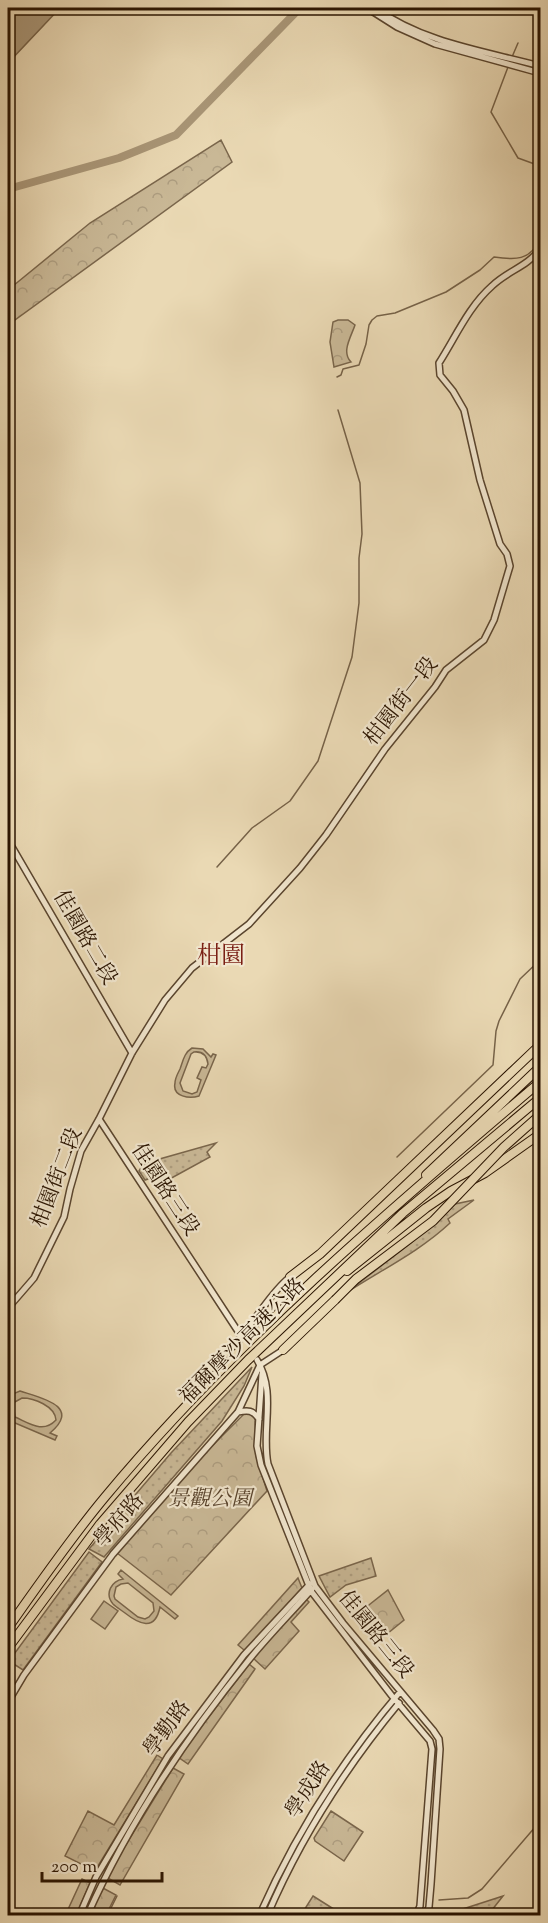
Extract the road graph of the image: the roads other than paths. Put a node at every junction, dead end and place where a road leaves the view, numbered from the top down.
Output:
1 (367, 8) edge
2 (375, 8) edge
3 (399, 25) junction
4 (540, 66) edge
5 (540, 73) edge
6 (540, 249) edge
7 (8, 840) edge
8 (540, 1045) edge
9 (132, 1053) junction
10 (540, 1066) edge
11 (540, 1082) edge
12 (540, 1098) edge
13 (540, 1115) edge
14 (99, 1119) junction
15 (540, 1134) edge
16 (328, 1268) junction
17 (290, 1277) joint
18 (8, 1308) edge
19 (298, 1312) junction
20 (283, 1350) joint
21 (259, 1363) junction
22 (263, 1372) junction
23 (238, 1412) junction
24 (259, 1419) junction
25 (312, 1586) junction
26 (8, 1628) edge
27 (8, 1648) edge
28 (402, 1695) junction
29 (396, 1701) junction
30 (8, 1702) edge
31 (79, 1916) edge
32 (87, 1916) edge
33 (259, 1916) edge
34 (267, 1916) edge
35 (417, 1916) edge
36 (425, 1916) edge

1 - 3 street
2 - 3 street
3 - 4 street
3 - 5 street
6 - 9 street, 柑園街一段
7 - 9 street, 佳園路二段
8 - 17 highway
9 - 14 street
10 - 16 highway
11 - 16 highway, 福爾摩沙高速公路
12 - 19 highway, 福爾摩沙高速公路
13 - 20 highway, bridge
14 - 17 street, 佳園路三段
14 - 18 street, 柑園街二段
15 - 19 highway
16 - 26 highway, 福爾摩沙高速公路
19 - 27 highway, 福爾摩沙高速公路
20 - 21 street
21 - 22 street, 佳園路三段
21 - 23 street, 學府路
22 - 24 street, 佳園路三段
22 - 25 street, 佳園路三段
23 - 24 street
23 - 30 street, 學府路
24 - 25 street, 佳園路三段
25 - 28 street, 佳園路三段
25 - 29 street, 佳園路三段
25 - 31 street, 學勤路
25 - 32 street, 學勤路
28 - 29 street, 學成路
28 - 36 street, 佳園路三段
29 - 33 street, 學成路
29 - 34 street, 學成路
29 - 35 street, 佳園路三段

